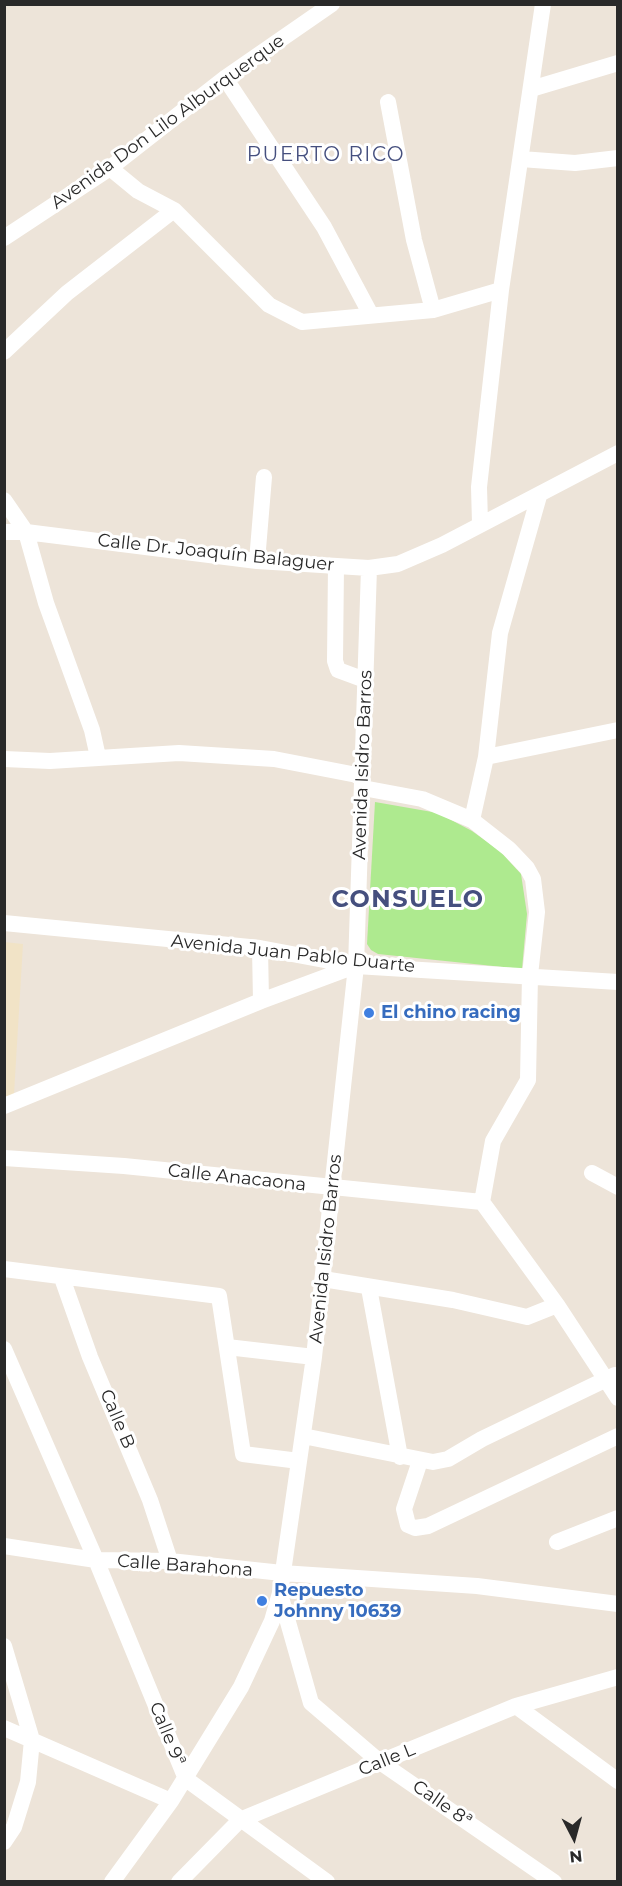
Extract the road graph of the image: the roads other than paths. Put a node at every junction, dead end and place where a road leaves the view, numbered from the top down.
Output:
1 (332, 4) edge
2 (543, 4) edge
3 (618, 63) edge
4 (225, 78) junction
5 (531, 88) junction
6 (388, 102) dead end
7 (618, 158) edge
8 (521, 159) junction
9 (110, 168) junction
10 (174, 210) junction
11 (4, 238) edge
12 (501, 290) junction
13 (433, 310) junction
14 (371, 315) junction
15 (4, 352) edge
16 (618, 453) edge
17 (264, 477) dead end
18 (539, 496) junction
19 (4, 500) edge
20 (480, 523) junction
21 (4, 532) edge
22 (26, 532) junction
23 (257, 561) junction
24 (336, 566) junction
25 (369, 568) junction
26 (365, 680) junction
27 (618, 730) edge
28 (486, 757) junction
29 (98, 758) junction
30 (4, 759) edge
31 (363, 782) junction
32 (472, 820) junction
33 (4, 923) edge
34 (260, 948) junction
35 (356, 966) junction
36 (530, 975) junction
37 (618, 982) edge
38 (261, 1001) junction
39 (4, 1106) edge
40 (4, 1158) edge
41 (592, 1173) dead end
42 (618, 1186) edge
43 (333, 1188) junction
44 (482, 1202) junction
45 (4, 1269) edge
46 (62, 1278) junction
47 (323, 1280) junction
48 (369, 1288) junction
49 (557, 1305) junction
50 (227, 1347) junction
51 (4, 1349) edge
52 (314, 1357) junction
53 (612, 1377) edge
54 (618, 1398) edge
55 (303, 1436) junction
56 (618, 1436) edge
57 (400, 1457) junction
58 (299, 1461) junction
59 (420, 1461) junction
60 (618, 1518) edge
61 (557, 1542) dead end
62 (4, 1546) edge
63 (96, 1560) junction
64 (170, 1561) junction
65 (282, 1574) junction
66 (280, 1593) junction
67 (618, 1604) edge
68 (4, 1646) edge
69 (618, 1677) edge
70 (516, 1706) junction
71 (4, 1728) edge
72 (32, 1740) junction
73 (381, 1762) junction
74 (186, 1779) junction
75 (618, 1781) edge
76 (171, 1801) junction
77 (240, 1820) junction
78 (4, 1842) edge
79 (112, 1881) edge
80 (179, 1881) edge
81 (327, 1881) edge
82 (554, 1881) edge

1 - 4 street, Avenida Don Lilo Alburquerque
2 - 5 street
3 - 5 street
4 - 9 street, Avenida Don Lilo Alburquerque
4 - 14 street
5 - 8 street
6 - 13 street
7 - 8 street
8 - 12 street
9 - 10 street
9 - 11 street, Avenida Don Lilo Alburquerque
10 - 14 street
10 - 15 street
12 - 13 street
12 - 20 street
13 - 14 street
16 - 18 street, Calle Dr. Joaquín Balaguer
17 - 23 street
18 - 20 street, Calle Dr. Joaquín Balaguer
18 - 28 street
19 - 22 street
20 - 25 street, Calle Dr. Joaquín Balaguer
21 - 22 street, Calle Dr. Joaquín Balaguer
22 - 23 street, Calle Dr. Joaquín Balaguer
22 - 29 street
23 - 24 street, Calle Dr. Joaquín Balaguer
24 - 25 street, Calle Dr. Joaquín Balaguer
24 - 26 street
25 - 26 street, Avenida Isidro Barros
26 - 31 street, Avenida Isidro Barros
27 - 28 street
28 - 32 street
29 - 30 street
29 - 31 street
31 - 32 street
31 - 35 street, Avenida Isidro Barros
32 - 36 street
33 - 34 street, Avenida Juan Pablo Duarte
34 - 35 street, Avenida Juan Pablo Duarte
34 - 38 street
35 - 36 street, Avenida Juan Pablo Duarte
35 - 38 street
35 - 43 street, Avenida Isidro Barros
36 - 37 street, Avenida Juan Pablo Duarte
36 - 44 street
38 - 39 street
40 - 43 street, Calle Anacaona
41 - 42 street
43 - 44 street, Calle Anacaona
43 - 47 street, Avenida Isidro Barros
44 - 49 street
45 - 46 street
46 - 50 street
46 - 64 street, Calle B
47 - 48 street
47 - 52 street, Avenida Isidro Barros
48 - 49 street
48 - 57 street
49 - 53 street
50 - 52 street
50 - 58 street
51 - 63 street, Calle 9ª
52 - 55 street, Avenida Isidro Barros
53 - 54 street
53 - 59 street
55 - 57 street
55 - 58 street, Avenida Isidro Barros
56 - 59 street
57 - 59 street
58 - 65 street, Avenida Isidro Barros
60 - 61 street
62 - 63 street, Calle Barahona
63 - 64 street, Calle Barahona
63 - 74 street, Calle 9ª
64 - 65 street, Calle Barahona
65 - 66 street, Avenida Isidro Barros
65 - 67 street, Calle Barahona
66 - 73 street, Calle 8ª
66 - 74 street, Avenida Isidro Barros
68 - 72 street
69 - 70 street, Calle L
70 - 73 street, Calle L
70 - 75 street
71 - 72 street
72 - 76 street
72 - 78 street
73 - 77 street, Calle L
73 - 82 street, Calle 8ª
74 - 76 street, Avenida Isidro Barros
74 - 77 street, Calle 9ª
76 - 79 street, Avenida Isidro Barros
77 - 80 street, Calle L
77 - 81 street, Calle 9ª

